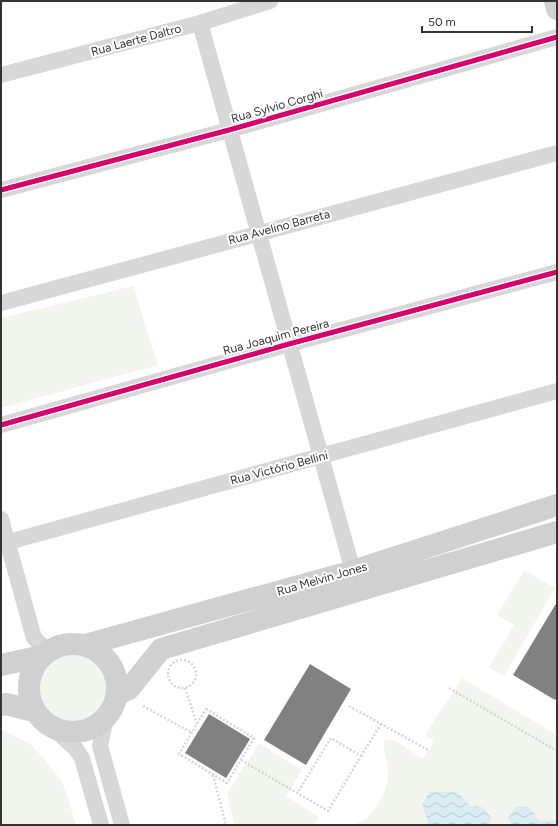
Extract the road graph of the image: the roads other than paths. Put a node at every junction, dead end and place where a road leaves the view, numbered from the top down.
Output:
1 (270, 1) edge
2 (555, 1) edge
3 (557, 9) edge
4 (200, 23) junction
5 (557, 37) edge
6 (1, 75) edge
7 (229, 130) junction
8 (557, 153) edge
9 (1, 190) edge
10 (258, 233) junction
11 (557, 272) edge
12 (1, 303) edge
13 (289, 344) junction
14 (557, 391) edge
15 (1, 424) edge
16 (320, 457) junction
17 (557, 505) edge
18 (1, 519) edge
19 (557, 532) edge
20 (5, 543) edge
21 (353, 571) junction
22 (85, 646) junction
23 (45, 653) junction
24 (1, 665) edge
25 (117, 694) junction
26 (1, 705) edge
27 (34, 711) junction
28 (106, 718) junction
29 (55, 730) junction
30 (101, 825) edge
31 (122, 825) edge

1 - 4 street, Rua Laerte Daltro
2 - 3 street
4 - 6 street, Rua Laerte Daltro
4 - 7 street
5 - 7 street, Rua Sylvio Corghi
7 - 9 street, Rua Sylvio Corghi
7 - 10 street
8 - 10 street, Rua Avelino Barreta
10 - 12 street, Rua Avelino Barreta
10 - 13 street
11 - 13 street, Rua Joaquim Pereira
13 - 15 street, Rua Joaquim Pereira
13 - 16 street
14 - 16 street, Rua Victório Bellini
16 - 20 street, Rua Victório Bellini
16 - 21 street
17 - 21 street, Rua Melvin Jones
18 - 20 street
19 - 25 street, Rua Melvin Jones
20 - 23 street
21 - 22 street, Rua Melvin Jones
22 - 23 street
22 - 25 street
23 - 24 street
23 - 27 street
25 - 28 street
26 - 27 street
27 - 29 street
28 - 29 street
28 - 31 street
29 - 30 street

